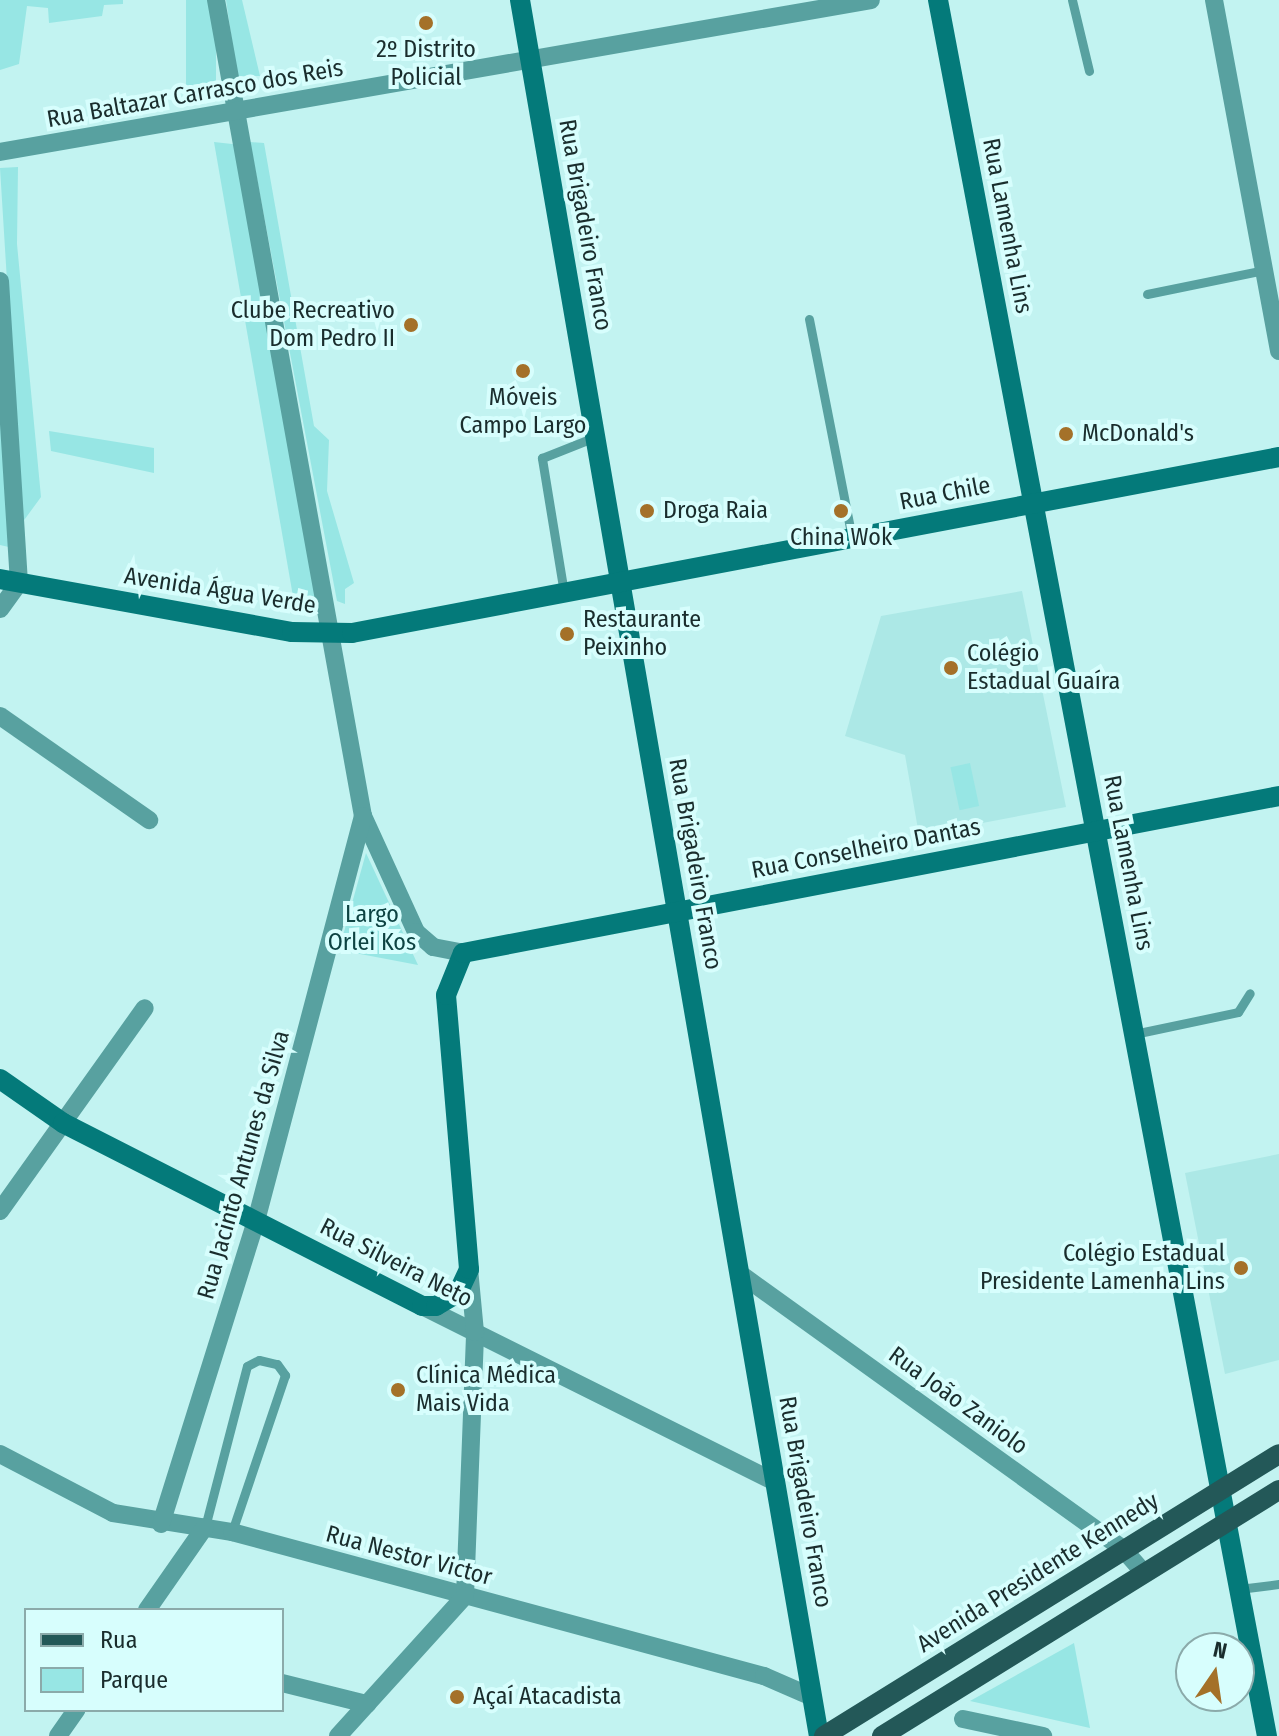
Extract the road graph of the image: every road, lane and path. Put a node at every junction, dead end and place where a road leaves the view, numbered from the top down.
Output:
1 (216, 0) edge
2 (520, 0) edge
3 (871, 0) edge
4 (938, 0) edge
5 (1072, 0) edge
6 (1214, 0) edge
7 (530, 60) junction
8 (1089, 71) dead end
9 (236, 111) junction
10 (0, 152) edge
11 (1264, 270) junction
12 (0, 281) edge
13 (1147, 294) dead end
14 (809, 319) dead end
15 (1279, 351) edge
16 (595, 437) junction
17 (1279, 457) edge
18 (1033, 504) junction
19 (852, 539) junction
20 (9, 581) edge
21 (620, 583) junction
22 (564, 593) junction
23 (0, 609) edge
24 (330, 634) junction
25 (0, 716) edge
26 (1279, 796) edge
27 (363, 816) junction
28 (149, 820) dead end
29 (1095, 831) junction
30 (677, 912) junction
31 (463, 953) junction
32 (1250, 993) dead end
33 (145, 1008) dead end
34 (1134, 1034) junction
35 (0, 1079) edge
36 (63, 1123) junction
37 (0, 1211) edge
38 (256, 1221) junction
39 (469, 1269) junction
40 (739, 1273) junction
41 (422, 1306) junction
42 (475, 1332) junction
43 (0, 1454) edge
44 (1279, 1454) edge
45 (775, 1482) junction
46 (1220, 1490) junction
47 (1279, 1490) edge
48 (1226, 1522) junction
49 (161, 1524) junction
50 (205, 1527) junction
51 (232, 1532) junction
52 (1124, 1550) junction
53 (1144, 1573) junction
54 (1279, 1584) edge
55 (1239, 1589) junction
56 (465, 1596) junction
57 (148, 1608) edge
58 (284, 1683) edge
59 (812, 1697) junction
60 (367, 1704) junction
61 (75, 1712) edge
62 (963, 1719) dead end
63 (58, 1736) edge
64 (338, 1736) edge
65 (822, 1736) edge
66 (882, 1736) edge
67 (1043, 1736) edge
68 (1267, 1736) edge

1 - 9 street
2 - 7 main road, Rua Brigadeiro Franco
3 - 7 street, Rua Baltazar Carrasco dos Reis
4 - 18 main road, Rua Lamenha Lins
5 - 8 lane
6 - 11 street
7 - 9 street, Rua Baltazar Carrasco dos Reis
7 - 16 main road, Rua Brigadeiro Franco
9 - 10 street, Rua Baltazar Carrasco dos Reis
9 - 24 street
11 - 13 lane
11 - 15 street
12 - 20 street
14 - 19 lane
16 - 21 main road, Rua Brigadeiro Franco
16 - 22 lane
17 - 18 main road, Rua Chile
18 - 19 main road, Rua Chile
18 - 29 main road, Rua Lamenha Lins
19 - 21 main road, Rua Chile
20 - 23 street
20 - 24 main road, Avenida Água Verde
21 - 22 main road, Avenida Água Verde
21 - 30 main road, Rua Brigadeiro Franco
22 - 24 main road, Avenida Água Verde
24 - 27 street
25 - 28 street
26 - 29 main road, Rua Conselheiro Dantas
27 - 31 street
27 - 38 street, Rua Jacinto Antunes da Silva
29 - 30 main road, Rua Conselheiro Dantas
29 - 34 main road, Rua Lamenha Lins
30 - 31 main road, Rua Conselheiro Dantas
30 - 40 main road, Rua Brigadeiro Franco
31 - 39 main road
32 - 34 lane
33 - 36 street
34 - 46 main road, Rua Lamenha Lins
35 - 36 main road, Rua Silveira Neto
36 - 37 street
36 - 38 main road, Rua Silveira Neto
38 - 41 main road, Rua Silveira Neto
38 - 49 street, Rua Jacinto Antunes da Silva
39 - 41 main road
39 - 42 street
40 - 45 main road, Rua Brigadeiro Franco
40 - 52 street, Rua João Zaniolo
41 - 42 street, Rua Silveira Neto
42 - 45 street, Rua Silveira Neto
42 - 56 street
43 - 49 street, Rua Nestor Victor
44 - 46 main road, Avenida Presidente Kennedy
45 - 59 main road, Rua Brigadeiro Franco
46 - 48 main road, Rua Lamenha Lins
46 - 52 main road, Avenida Presidente Kennedy
47 - 48 main road
48 - 53 main road
48 - 55 main road, Rua Lamenha Lins
49 - 50 street, Rua Nestor Victor
50 - 51 street, Rua Nestor Victor
50 - 51 lane
50 - 57 street
51 - 56 street, Rua Nestor Victor
52 - 53 street, Rua João Zaniolo
52 - 65 main road, Avenida Presidente Kennedy
53 - 66 main road
54 - 55 lane
55 - 68 main road, Rua Lamenha Lins
56 - 59 street, Rua Nestor Victor
56 - 60 street
58 - 60 street
59 - 65 main road, Rua Brigadeiro Franco
60 - 64 street
61 - 63 street
62 - 67 street

